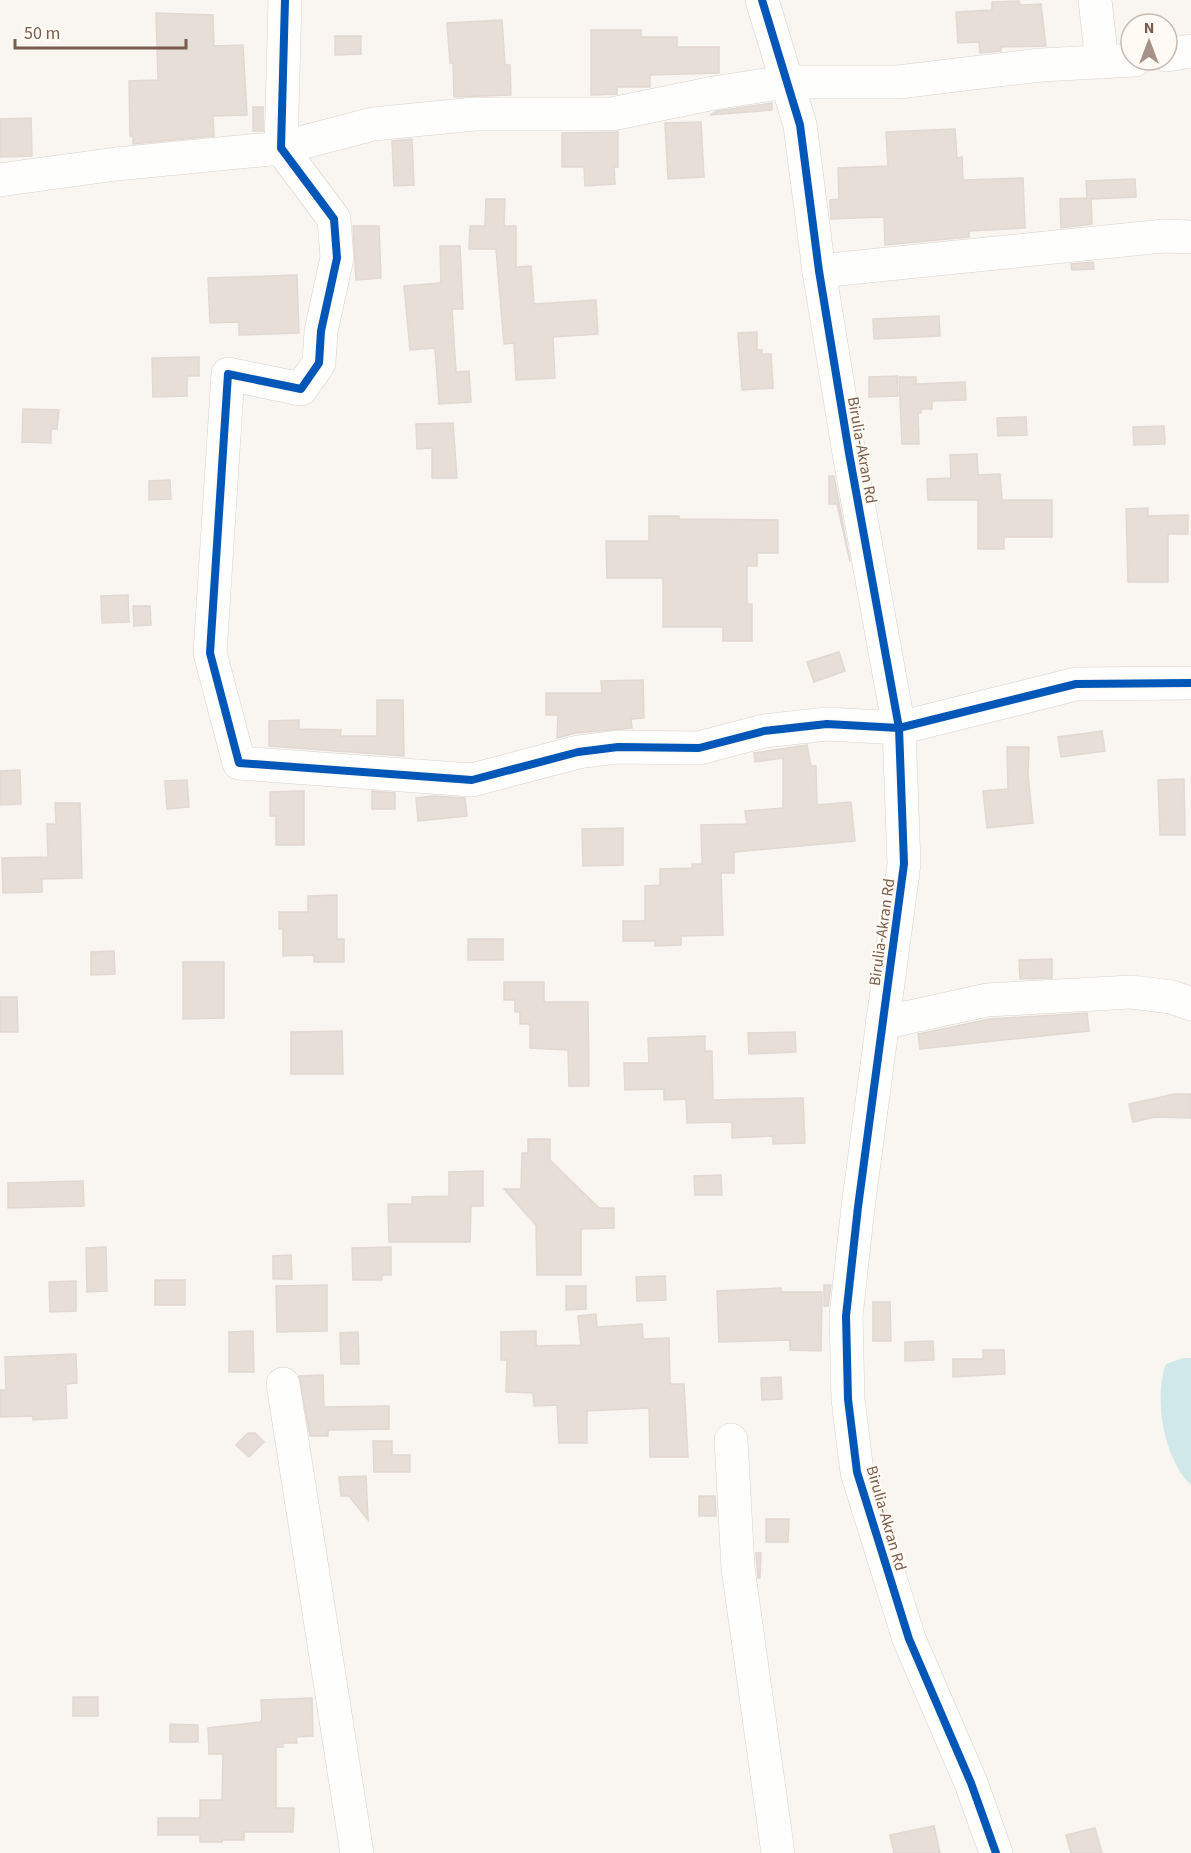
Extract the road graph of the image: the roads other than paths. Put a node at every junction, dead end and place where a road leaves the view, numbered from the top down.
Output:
1 (285, 0) edge
2 (762, 0) edge
3 (1095, 0) edge
4 (1119, 61) edge
5 (1102, 62) junction
6 (785, 82) junction
7 (281, 148) junction
8 (0, 180) edge
9 (1191, 237) edge
10 (819, 271) junction
11 (1191, 683) edge
12 (900, 728) junction
13 (1191, 1004) edge
14 (882, 1023) junction
15 (283, 1384) dead end
16 (731, 1440) dead end
17 (357, 1853) edge
18 (778, 1853) edge
19 (996, 1853) edge

1 - 7 street
2 - 6 street, Birulia-Akran Rd
3 - 5 street
4 - 5 street
5 - 6 street
6 - 7 street
6 - 10 street, Birulia-Akran Rd
7 - 8 street
7 - 12 street
9 - 10 street
10 - 12 street, Birulia-Akran Rd
11 - 12 street
12 - 14 street, Birulia-Akran Rd
13 - 14 street
14 - 19 street, Birulia-Akran Rd
15 - 17 street
16 - 18 street

